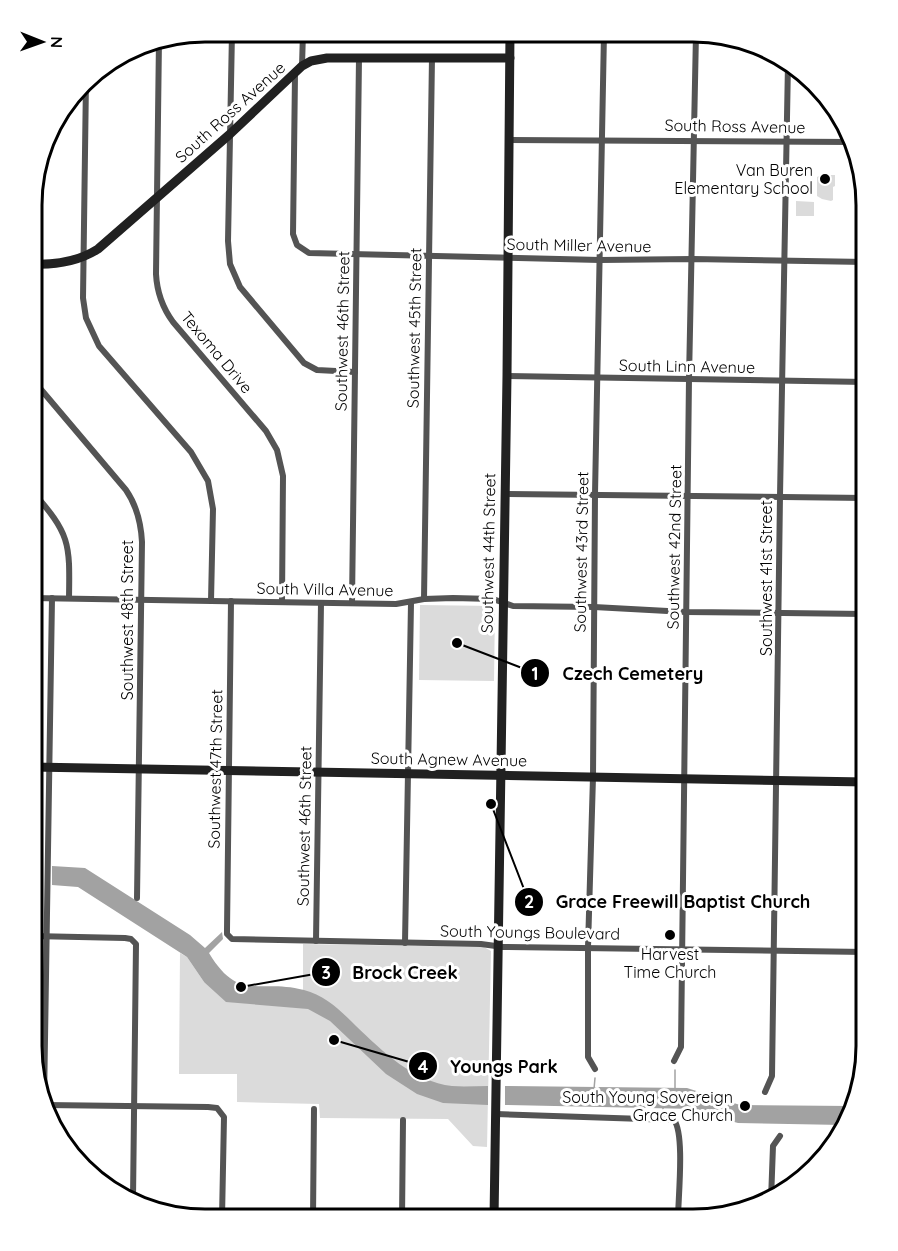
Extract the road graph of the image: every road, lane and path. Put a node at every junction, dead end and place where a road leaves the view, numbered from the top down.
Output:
1 (232, 42) edge
2 (303, 42) edge
3 (510, 42) edge
4 (604, 42) edge
5 (696, 42) edge
6 (159, 49) edge
7 (432, 57) junction
8 (359, 58) junction
9 (510, 58) junction
10 (302, 66) junction
11 (788, 73) edge
12 (295, 75) junction
13 (86, 93) edge
14 (230, 134) junction
15 (510, 140) junction
16 (603, 140) junction
17 (695, 140) junction
18 (787, 141) junction
19 (843, 142) edge
20 (157, 198) junction
21 (357, 254) junction
22 (429, 255) junction
23 (84, 256) junction
24 (508, 257) junction
25 (693, 259) junction
26 (600, 260) junction
27 (785, 261) junction
28 (856, 262) edge
29 (42, 264) edge
30 (355, 372) junction
31 (507, 376) junction
32 (598, 378) junction
33 (689, 379) junction
34 (782, 381) junction
35 (856, 382) edge
36 (42, 391) edge
37 (504, 494) junction
38 (595, 494) junction
39 (688, 496) junction
40 (780, 496) junction
41 (856, 498) edge
42 (42, 502) edge
43 (42, 598) edge
44 (52, 598) junction
45 (69, 598) junction
46 (424, 599) junction
47 (141, 600) junction
48 (211, 601) junction
49 (231, 601) junction
50 (282, 602) junction
51 (321, 603) junction
52 (352, 603) junction
53 (411, 603) junction
54 (503, 603) junction
55 (594, 607) junction
56 (686, 612) junction
57 (779, 613) junction
58 (856, 614) edge
59 (42, 767) edge
60 (50, 767) junction
61 (139, 769) junction
62 (229, 771) junction
63 (319, 771) junction
64 (408, 773) junction
65 (500, 775) junction
66 (593, 777) junction
67 (685, 778) junction
68 (778, 780) junction
69 (856, 782) edge
70 (138, 898) dead end
71 (42, 936) edge
72 (47, 936) junction
73 (229, 937) joint
74 (316, 941) junction
75 (405, 943) junction
76 (498, 946) junction
77 (588, 947) junction
78 (681, 948) junction
79 (773, 950) junction
80 (856, 951) edge
81 (674, 1061) dead end
82 (595, 1069) dead end
83 (45, 1079) edge
84 (765, 1092) dead end
85 (53, 1104) edge
86 (134, 1106) junction
87 (314, 1109) dead end
88 (496, 1114) junction
89 (403, 1120) dead end
90 (780, 1136) dead end
91 (771, 1189) edge
92 (133, 1192) edge
93 (222, 1209) edge
94 (312, 1209) edge
95 (402, 1209) edge
96 (494, 1209) edge
97 (678, 1209) edge

1 - 14 street
2 - 10 street
3 - 9 street, Southwest 44th Street
4 - 16 street, Southwest 43rd Street
5 - 17 street, Southwest 42nd Street
6 - 20 street, Texoma Drive
7 - 8 street, South Ross Avenue
7 - 9 street, South Ross Avenue
7 - 22 street, Southwest 45th Street
8 - 10 street, South Ross Avenue
8 - 21 street, Southwest 46th Street
9 - 15 street, Southwest 44th Street
10 - 12 street, South Ross Avenue
11 - 18 street, Southwest 41st Street
12 - 14 street, South Ross Avenue
12 - 21 street, South Miller Avenue
13 - 23 street
14 - 20 street, South Ross Avenue
14 - 30 street
15 - 16 street, South Ross Avenue
15 - 24 street, Southwest 44th Street
16 - 17 street, South Ross Avenue
16 - 26 street, Southwest 43rd Street
17 - 18 street, South Ross Avenue
17 - 25 street, Southwest 42nd Street
18 - 19 street, South Ross Avenue
18 - 27 street, Southwest 41st Street
20 - 23 street, South Ross Avenue
20 - 50 street, Texoma Drive
21 - 22 street, South Miller Avenue
21 - 30 street, Southwest 46th Street
22 - 24 street, South Miller Avenue
22 - 46 street, Southwest 45th Street
23 - 29 street, South Ross Avenue
23 - 48 street
24 - 26 street, South Miller Avenue
24 - 31 street, Southwest 44th Street
25 - 26 street, South Miller Avenue
25 - 27 street, South Miller Avenue
25 - 33 street, Southwest 42nd Street
26 - 32 street, Southwest 43rd Street
27 - 28 street, South Miller Avenue
27 - 34 street, Southwest 41st Street
30 - 52 street, Southwest 46th Street
31 - 32 street, South Linn Avenue
31 - 37 street, Southwest 44th Street
32 - 33 street, South Linn Avenue
32 - 38 street, Southwest 43rd Street
33 - 34 street, South Linn Avenue
33 - 39 street, Southwest 42nd Street
34 - 35 street, South Linn Avenue
34 - 40 street, Southwest 41st Street
36 - 47 street, Southwest 48th Street
37 - 38 street
37 - 54 street, Southwest 44th Street
38 - 39 street
38 - 55 street, Southwest 43rd Street
39 - 40 street
39 - 56 street, Southwest 42nd Street
40 - 41 street
40 - 57 street, Southwest 41st Street
42 - 45 street
43 - 44 street, South Villa Avenue
44 - 45 street, South Villa Avenue
44 - 60 street
45 - 47 street, South Villa Avenue
46 - 53 street, South Villa Avenue
46 - 54 street, South Villa Avenue
47 - 48 street, South Villa Avenue
47 - 61 street, Southwest 48th Street
48 - 49 street, South Villa Avenue
49 - 50 street, South Villa Avenue
49 - 62 street, Southwest 47th Street
50 - 51 street, South Villa Avenue
51 - 52 street, South Villa Avenue
51 - 63 street, Southwest 46th Street
52 - 53 street, South Villa Avenue
53 - 64 street
54 - 55 street, South Villa Avenue
54 - 65 street, Southwest 44th Street
55 - 56 street, South Villa Avenue
55 - 66 street, Southwest 43rd Street
56 - 57 street, South Villa Avenue
56 - 67 street, Southwest 42nd Street
57 - 58 street, South Villa Avenue
57 - 68 street, Southwest 41st Street
59 - 60 street, South Agnew Avenue
60 - 61 street, South Agnew Avenue
60 - 72 street
61 - 62 street, South Agnew Avenue
61 - 70 street, Southwest 48th Street
62 - 63 street, South Agnew Avenue
62 - 73 street, Southwest 47th Street
63 - 64 street, South Agnew Avenue
63 - 74 street, Southwest 46th Street
64 - 65 street, South Agnew Avenue
64 - 75 street
65 - 66 street, South Agnew Avenue
65 - 76 street, Southwest 44th Street
66 - 67 street, South Agnew Avenue
66 - 77 street, Southwest 43rd Street
67 - 68 street, South Agnew Avenue
67 - 78 street, Southwest 42nd Street
68 - 69 street, South Agnew Avenue
68 - 79 street, Southwest 41st Street
71 - 72 street
72 - 83 street
72 - 86 street
73 - 74 street, South Youngs Boulevard
74 - 75 street, South Youngs Boulevard
75 - 76 street, South Youngs Boulevard
76 - 77 street, South Youngs Boulevard
76 - 88 street, Southwest 44th Street
77 - 78 street, South Youngs Boulevard
77 - 82 street, Southwest 43rd Street
78 - 79 street, South Youngs Boulevard
78 - 81 street, Southwest 42nd Street
79 - 80 street, South Youngs Boulevard
79 - 84 street, Southwest 41st Street
85 - 86 street
86 - 92 street
86 - 93 street
87 - 94 street
88 - 96 street, Southwest 44th Street
88 - 97 street
89 - 95 street
90 - 91 street

